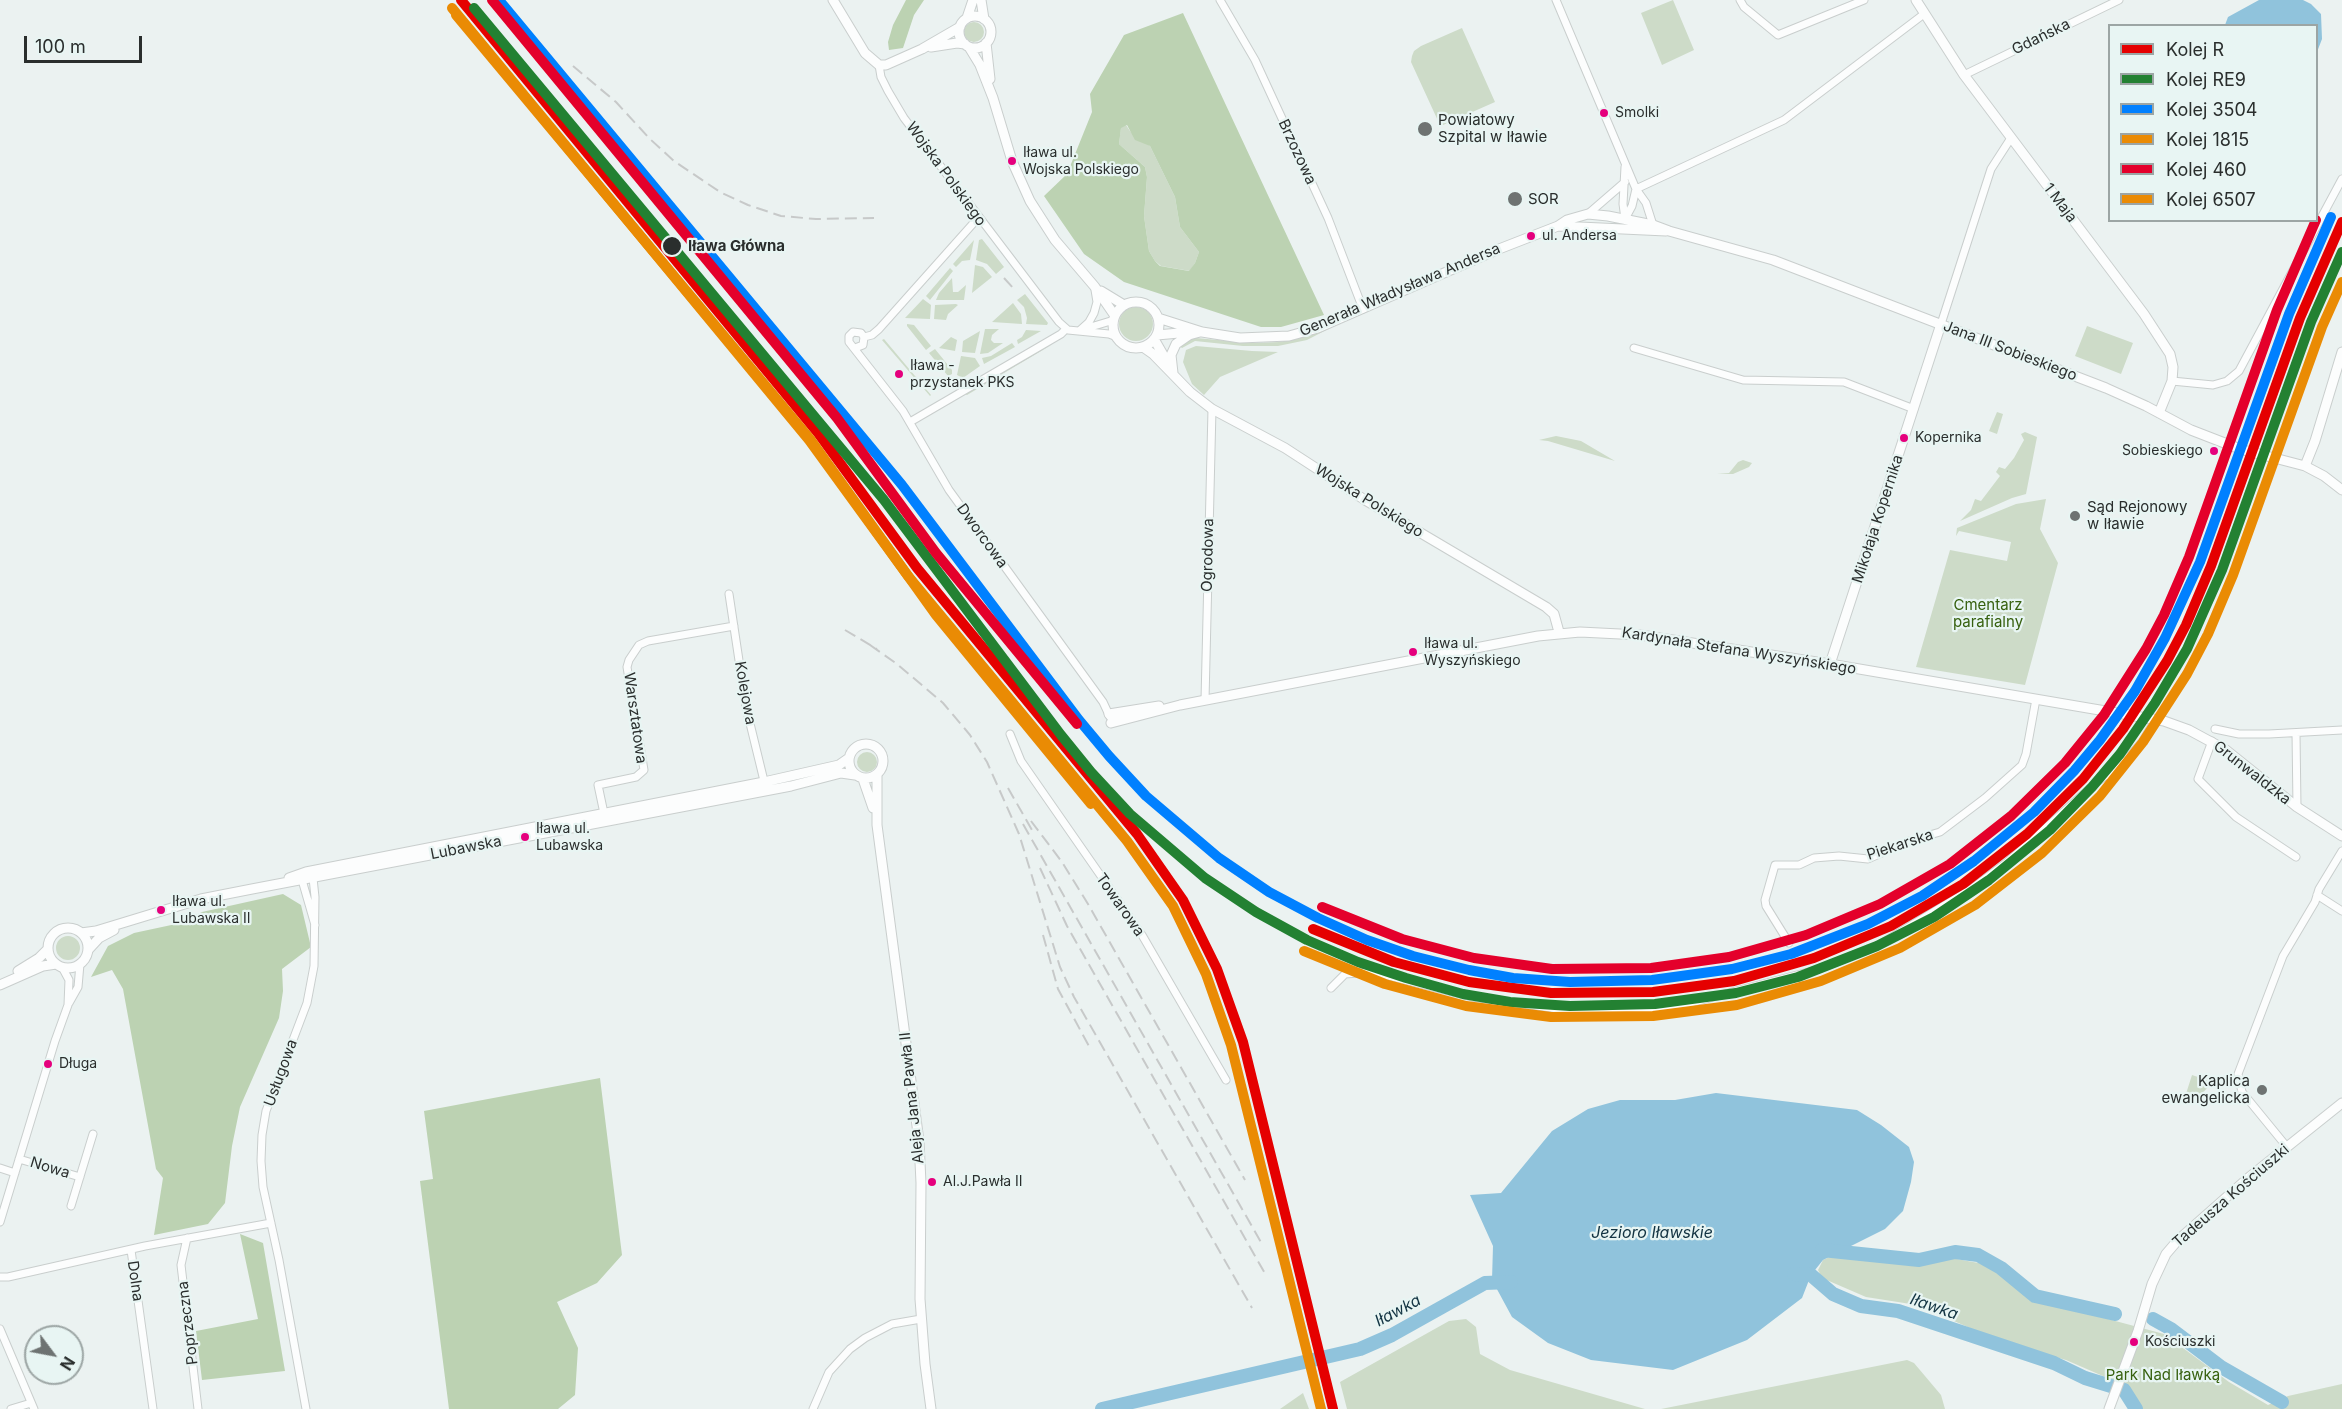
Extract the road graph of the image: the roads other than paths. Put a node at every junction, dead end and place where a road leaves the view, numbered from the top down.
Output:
1 (833, 0) edge
2 (973, 0) edge
3 (981, 0) edge
4 (1220, 0) edge
5 (1556, 0) edge
6 (1740, 0) edge
7 (1916, 0) edge
8 (2118, 0) edge
9 (1861, 1) edge
10 (1924, 14) junction
11 (967, 18) junction
12 (984, 19) junction
13 (960, 27) junction
14 (986, 43) junction
15 (967, 46) junction
16 (922, 49) junction
17 (879, 65) junction
18 (1964, 75) junction
19 (993, 98) junction
20 (2011, 138) junction
21 (1625, 162) junction
22 (2342, 179) edge
23 (1625, 182) junction
24 (1636, 189) junction
25 (1588, 214) junction
26 (978, 218) junction
27 (1624, 223) junction
28 (1653, 225) junction
29 (1558, 226) junction
30 (1669, 231) junction
31 (1095, 287) junction
32 (1124, 305) junction
33 (1363, 309) junction
34 (1114, 318) junction
35 (1158, 318) junction
36 (1941, 324) junction
37 (1066, 329) junction
38 (1079, 331) junction
39 (1202, 332) junction
40 (864, 337) junction
41 (1117, 337) junction
42 (1155, 337) junction
43 (1143, 346) junction
44 (855, 348) junction
45 (1634, 348) dead end
46 (2342, 352) edge
47 (1173, 373) junction
48 (2172, 381) junction
49 (1212, 409) junction
50 (1914, 409) junction
51 (2159, 413) junction
52 (910, 422) junction
53 (2305, 466) junction
54 (2342, 490) edge
55 (729, 594) dead end
56 (734, 626) junction
57 (1559, 632) junction
58 (1830, 664) junction
59 (2036, 699) junction
60 (1205, 700) junction
61 (1110, 719) joint
62 (2156, 719) junction
63 (2215, 729) dead end
64 (2342, 730) edge
65 (2296, 733) junction
66 (1010, 734) dead end
67 (2212, 741) junction
68 (849, 758) junction
69 (877, 775) junction
70 (859, 777) junction
71 (766, 786) junction
72 (2296, 807) junction
73 (604, 817) junction
74 (877, 825) junction
75 (2342, 836) edge
76 (2342, 851) edge
77 (2296, 857) dead end
78 (307, 877) junction
79 (2317, 895) junction
80 (2342, 910) edge
81 (129, 921) junction
82 (81, 933) junction
83 (1789, 943) dead end
84 (48, 949) junction
85 (88, 950) junction
86 (80, 964) junction
87 (59, 965) junction
88 (0, 981) edge
89 (0, 985) edge
90 (1331, 988) dead end
91 (68, 1005) junction
92 (1226, 1080) dead end
93 (2342, 1103) edge
94 (93, 1134) dead end
95 (2287, 1147) junction
96 (19, 1158) junction
97 (0, 1168) edge
98 (15, 1173) junction
99 (80, 1177) junction
100 (71, 1206) dead end
101 (0, 1222) edge
102 (272, 1223) junction
103 (187, 1238) junction
104 (131, 1250) junction
105 (0, 1277) edge
106 (921, 1319) junction
107 (0, 1329) edge
108 (33, 1406) edge
109 (931, 1407) edge
110 (11, 1409) edge
111 (153, 1409) edge
112 (198, 1409) edge
113 (306, 1409) edge
114 (813, 1409) edge
115 (2109, 1409) edge

1 - 17 street, Wojska Polskiego
2 - 11 street
3 - 12 street
4 - 33 street, Brzozowa
5 - 21 street
6 - 9 street
7 - 10 street, 1 Maja
8 - 18 street, Gdańska
10 - 18 street, 1 Maja
10 - 24 street
11 - 12 street
11 - 13 street
12 - 14 street
13 - 15 street
13 - 16 street
14 - 15 street
14 - 19 street
15 - 16 street
15 - 19 street
16 - 17 street
17 - 26 street, Wojska Polskiego
18 - 20 street, 1 Maja
19 - 31 street
20 - 36 street, Mikołaja Kopernika
20 - 48 street, 1 Maja
21 - 23 street
21 - 24 street
22 - 48 street
23 - 25 street
23 - 27 street
24 - 27 street
24 - 28 street
25 - 27 street, Generała Władysława Andersa
25 - 29 street, Generała Władysława Andersa
26 - 37 street, Wojska Polskiego
26 - 40 street
27 - 28 street, Jana III Sobieskiego
27 - 29 street, Generała Władysława Andersa
27 - 30 street, Jana III Sobieskiego
28 - 30 street, Jana III Sobieskiego
29 - 33 street, Generała Władysława Andersa
30 - 36 street, Jana III Sobieskiego
31 - 32 street
31 - 34 street
31 - 38 street
32 - 34 street
32 - 35 street
33 - 39 street, Generała Władysława Andersa
34 - 38 street
34 - 41 street
35 - 39 street, Generała Władysława Andersa
35 - 42 street
36 - 50 street, Mikołaja Kopernika
36 - 51 street, Jana III Sobieskiego
37 - 38 street
37 - 52 street
38 - 41 street
39 - 42 street, Generała Władysława Andersa
39 - 47 street
40 - 44 street
40 - 44 street
41 - 43 street
42 - 43 street
42 - 47 street, Wojska Polskiego
43 - 47 street, Wojska Polskiego
44 - 52 street, Dworcowa
45 - 50 street
46 - 53 street
47 - 49 street, Wojska Polskiego
48 - 51 street, 1 Maja
49 - 57 street, Wojska Polskiego
49 - 60 street, Ogrodowa
50 - 58 street, Mikołaja Kopernika
51 - 53 street, Jana III Sobieskiego
52 - 61 street, Dworcowa
53 - 54 street, Jana III Sobieskiego
55 - 56 street, Kolejowa
56 - 71 street, Kolejowa
56 - 73 street, Warsztatowa
57 - 58 street, Kardynała Stefana Wyszyńskiego
57 - 60 street, Kardynała Stefana Wyszyńskiego
58 - 59 street, Kardynała Stefana Wyszyńskiego
59 - 62 street, Kardynała Stefana Wyszyńskiego
59 - 83 street, Piekarska
60 - 61 street, Kardynała Stefana Wyszyńskiego
62 - 67 street, Grunwaldzka
62 - 90 street
63 - 65 street
64 - 65 street
65 - 72 street
66 - 92 street, Towarowa
67 - 72 street, Grunwaldzka
67 - 77 street
68 - 69 street
68 - 70 street
68 - 71 street, Lubawska
69 - 70 street
69 - 74 street, Aleja Jana Pawła II
70 - 71 street, Lubawska
70 - 74 street, Aleja Jana Pawła II
71 - 73 street, Lubawska
72 - 75 street, Grunwaldzka
73 - 78 street, Lubawska
74 - 106 street, Aleja Jana Pawła II
76 - 79 street
78 - 81 street, Lubawska
78 - 102 street, Usługowa
79 - 80 street
79 - 95 street
81 - 82 street, Lubawska
81 - 85 street, Lubawska
82 - 84 street
82 - 85 street
84 - 87 street
84 - 88 street
85 - 86 street
86 - 87 street
86 - 91 street
87 - 89 street
87 - 91 street
91 - 96 street
93 - 95 street, Tadeusza Kościuszki
94 - 99 street, Nowa
95 - 115 street, Tadeusza Kościuszki
96 - 98 street
96 - 99 street, Nowa
97 - 98 street
98 - 101 street
99 - 100 street, Nowa
102 - 103 street
102 - 113 street, Usługowa
103 - 104 street
103 - 112 street, Poprzeczna
104 - 105 street, Dolna
104 - 111 street, Dolna
106 - 109 street, Aleja Jana Pawła II
106 - 114 street
107 - 108 street
108 - 110 street

